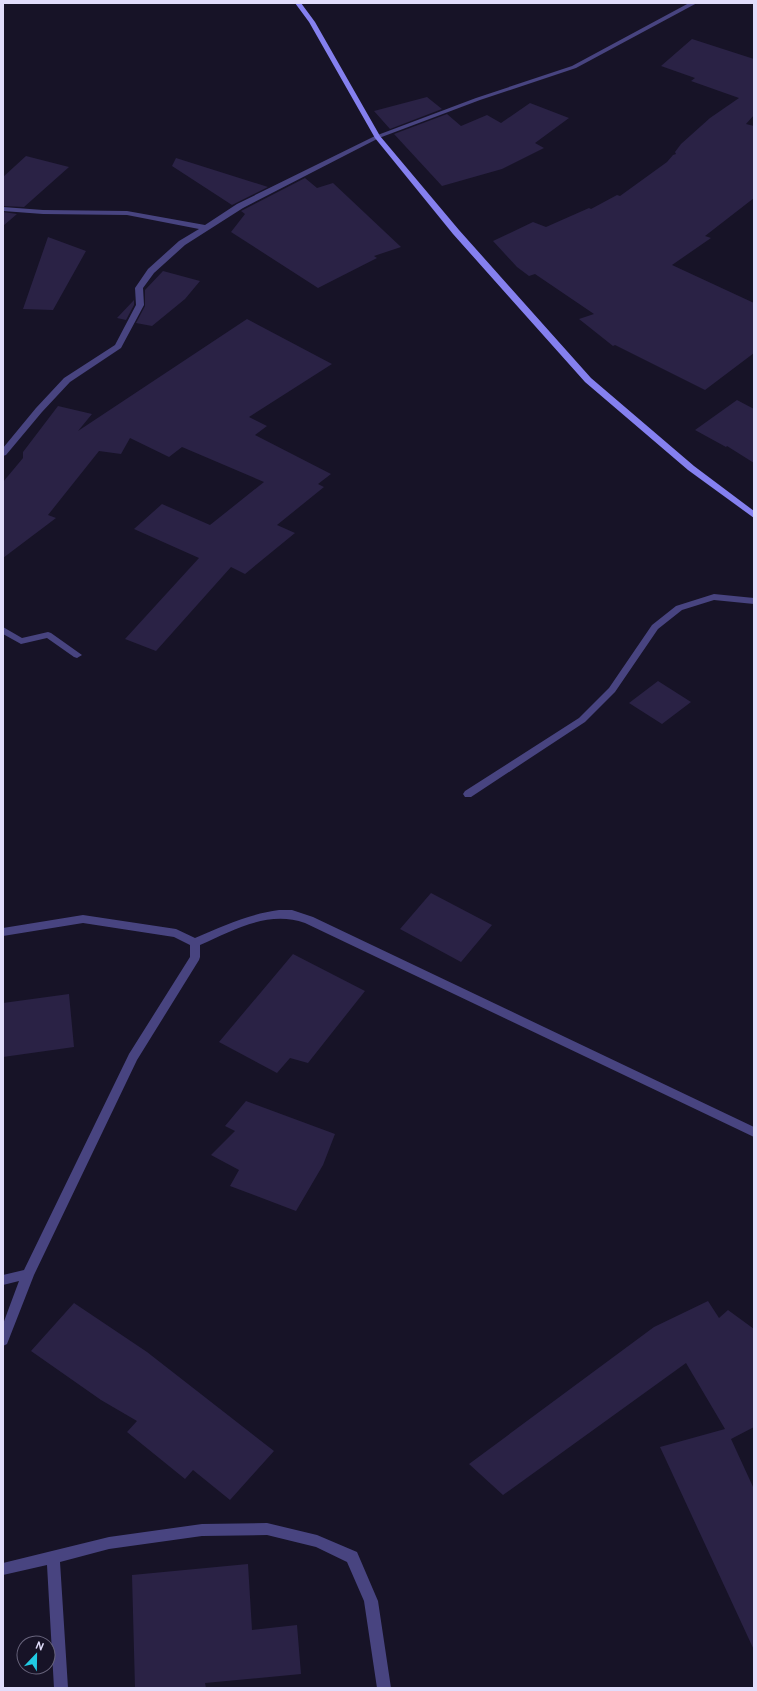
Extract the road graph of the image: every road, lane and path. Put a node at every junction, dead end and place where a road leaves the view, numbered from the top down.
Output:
1 (298, 3) edge
2 (694, 3) edge
3 (377, 137) junction
4 (3, 209) edge
5 (207, 228) junction
6 (3, 453) edge
7 (754, 515) edge
8 (754, 601) edge
9 (3, 630) edge
10 (77, 655) dead end
11 (468, 794) dead end
12 (3, 932) edge
13 (195, 943) junction
14 (754, 1132) edge
15 (28, 1274) junction
16 (3, 1280) edge
17 (3, 1340) edge
18 (53, 1558) junction
19 (3, 1569) edge
20 (61, 1688) edge
21 (384, 1688) edge

1 - 3 street
2 - 3 street
3 - 5 street
3 - 7 street
4 - 5 street
5 - 6 street
8 - 11 street
9 - 10 street
12 - 13 street
13 - 14 street
13 - 15 street
15 - 16 street
15 - 17 street
18 - 19 street
18 - 20 street
18 - 21 street

